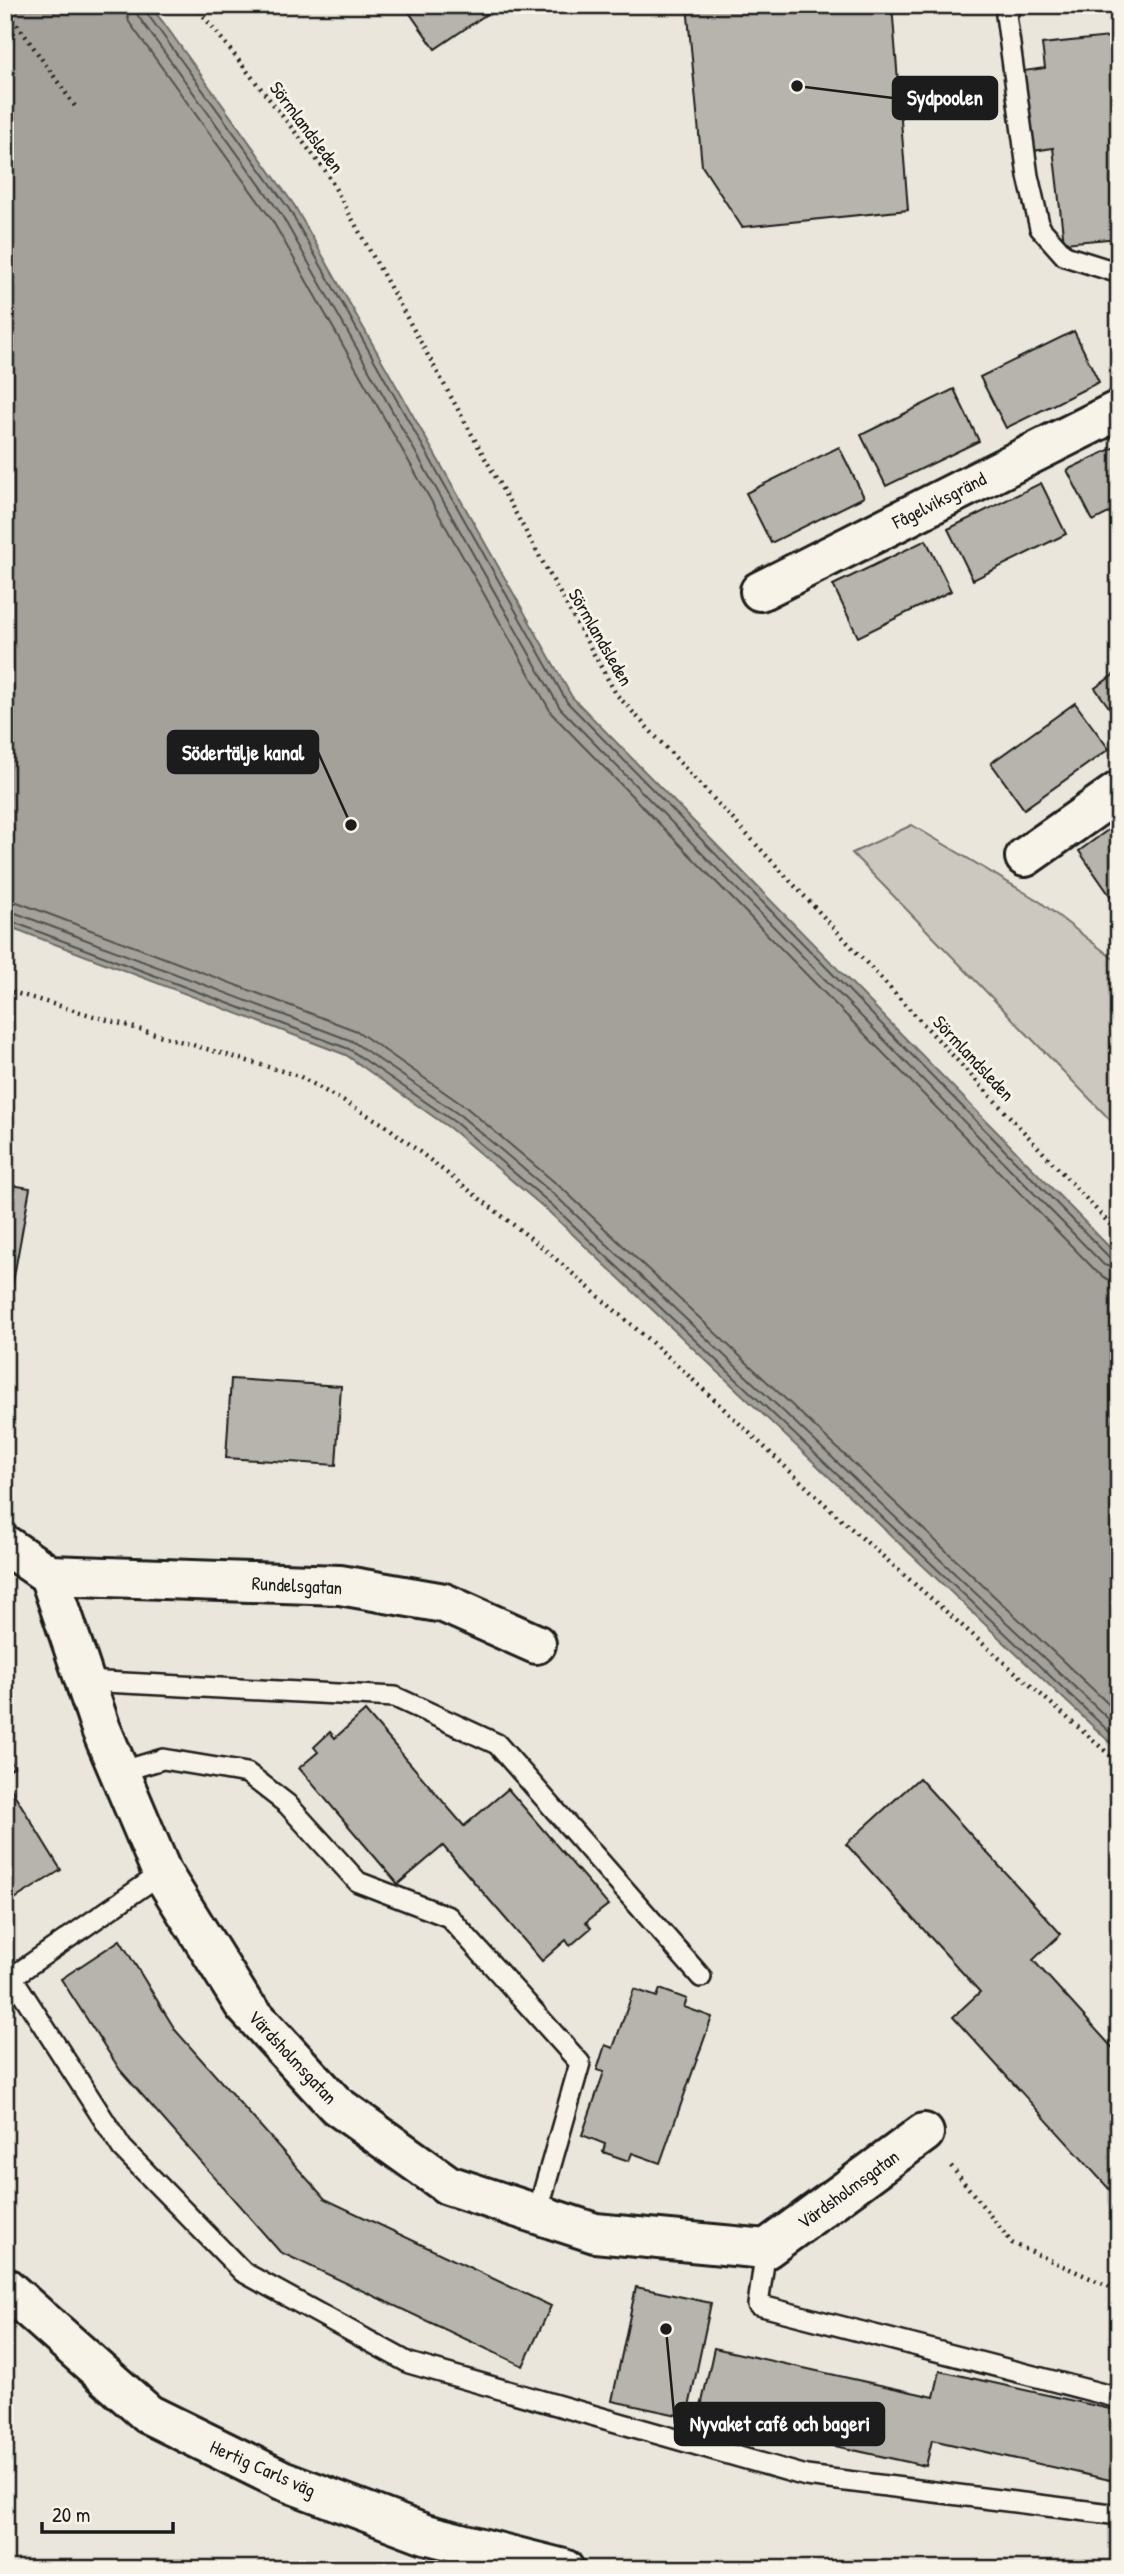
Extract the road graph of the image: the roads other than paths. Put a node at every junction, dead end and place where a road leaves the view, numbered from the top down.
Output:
1 (1012, 5) edge
2 (1119, 273) edge
3 (1119, 410) edge
4 (760, 591) dead end
5 (1119, 791) edge
6 (1025, 857) dead end
7 (5, 1545) edge
8 (49, 1576) junction
9 (536, 1644) dead end
10 (85, 1681) junction
11 (119, 1772) junction
12 (162, 1873) junction
13 (9, 1974) edge
14 (701, 1977) dead end
15 (924, 2133) road end
16 (537, 2214) junction
17 (766, 2249) junction
18 (5, 2287) edge
19 (1119, 2398) edge
20 (1119, 2515) edge
21 (564, 2569) edge

1 - 2 lane
3 - 4 street, Fågelviksgränd
5 - 6 street
7 - 8 street
8 - 9 street, Rundelsgatan
8 - 10 street, Värdsholmsgatan
10 - 11 street, Värdsholmsgatan
10 - 14 lane
11 - 12 street, Värdsholmsgatan
11 - 16 lane
12 - 13 lane
12 - 16 street, Värdsholmsgatan
13 - 20 lane
15 - 17 street, Värdsholmsgatan
16 - 17 street, Värdsholmsgatan
17 - 19 lane
18 - 21 street, Hertig Carls väg

